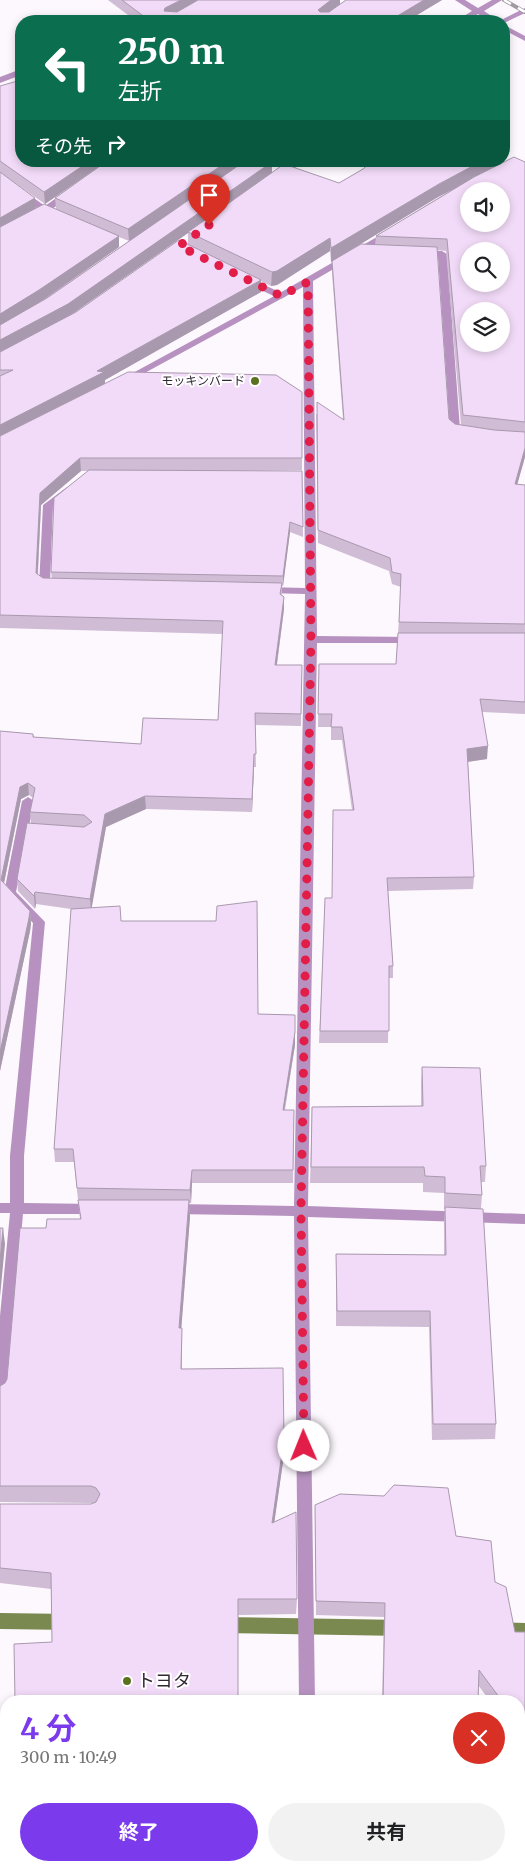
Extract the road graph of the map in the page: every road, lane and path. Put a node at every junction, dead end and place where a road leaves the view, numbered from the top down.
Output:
1 (459, 0) edge
2 (498, 0) edge
3 (525, 10) edge
4 (477, 11) junction
5 (470, 15) edge
6 (484, 15) edge
7 (510, 18) edge
8 (510, 30) edge
9 (525, 39) edge
10 (15, 74) edge
11 (0, 80) edge
12 (292, 167) edge
13 (0, 177) edge
14 (268, 184) edge
15 (77, 188) edge
16 (402, 226) edge
17 (359, 251) junction
18 (377, 252) edge
19 (414, 253) edge
20 (238, 275) edge
21 (308, 282) junction
22 (281, 296) junction
23 (120, 382) edge
24 (474, 434) edge
25 (78, 480) edge
26 (64, 587) edge
27 (252, 590) edge
28 (311, 591) junction
29 (311, 639) junction
30 (428, 640) edge
31 (28, 800) edge
32 (0, 1208) edge
33 (17, 1208) junction
34 (105, 1209) edge
35 (164, 1209) edge
36 (301, 1211) junction
37 (525, 1219) edge
38 (0, 1395) edge
39 (307, 1695) edge

1 - 4 street
2 - 4 street
3 - 7 street
4 - 5 street
4 - 6 street
8 - 9 street
10 - 11 street
12 - 14 street
13 - 15 street
16 - 17 street
17 - 18 street
17 - 21 street
19 - 24 street
20 - 22 street
21 - 22 street
21 - 28 street
22 - 23 street
25 - 26 street
27 - 28 street
28 - 29 street
29 - 30 street
29 - 36 street
31 - 33 street
32 - 33 street
33 - 34 street
33 - 38 street
35 - 36 street
36 - 37 street
36 - 39 street

